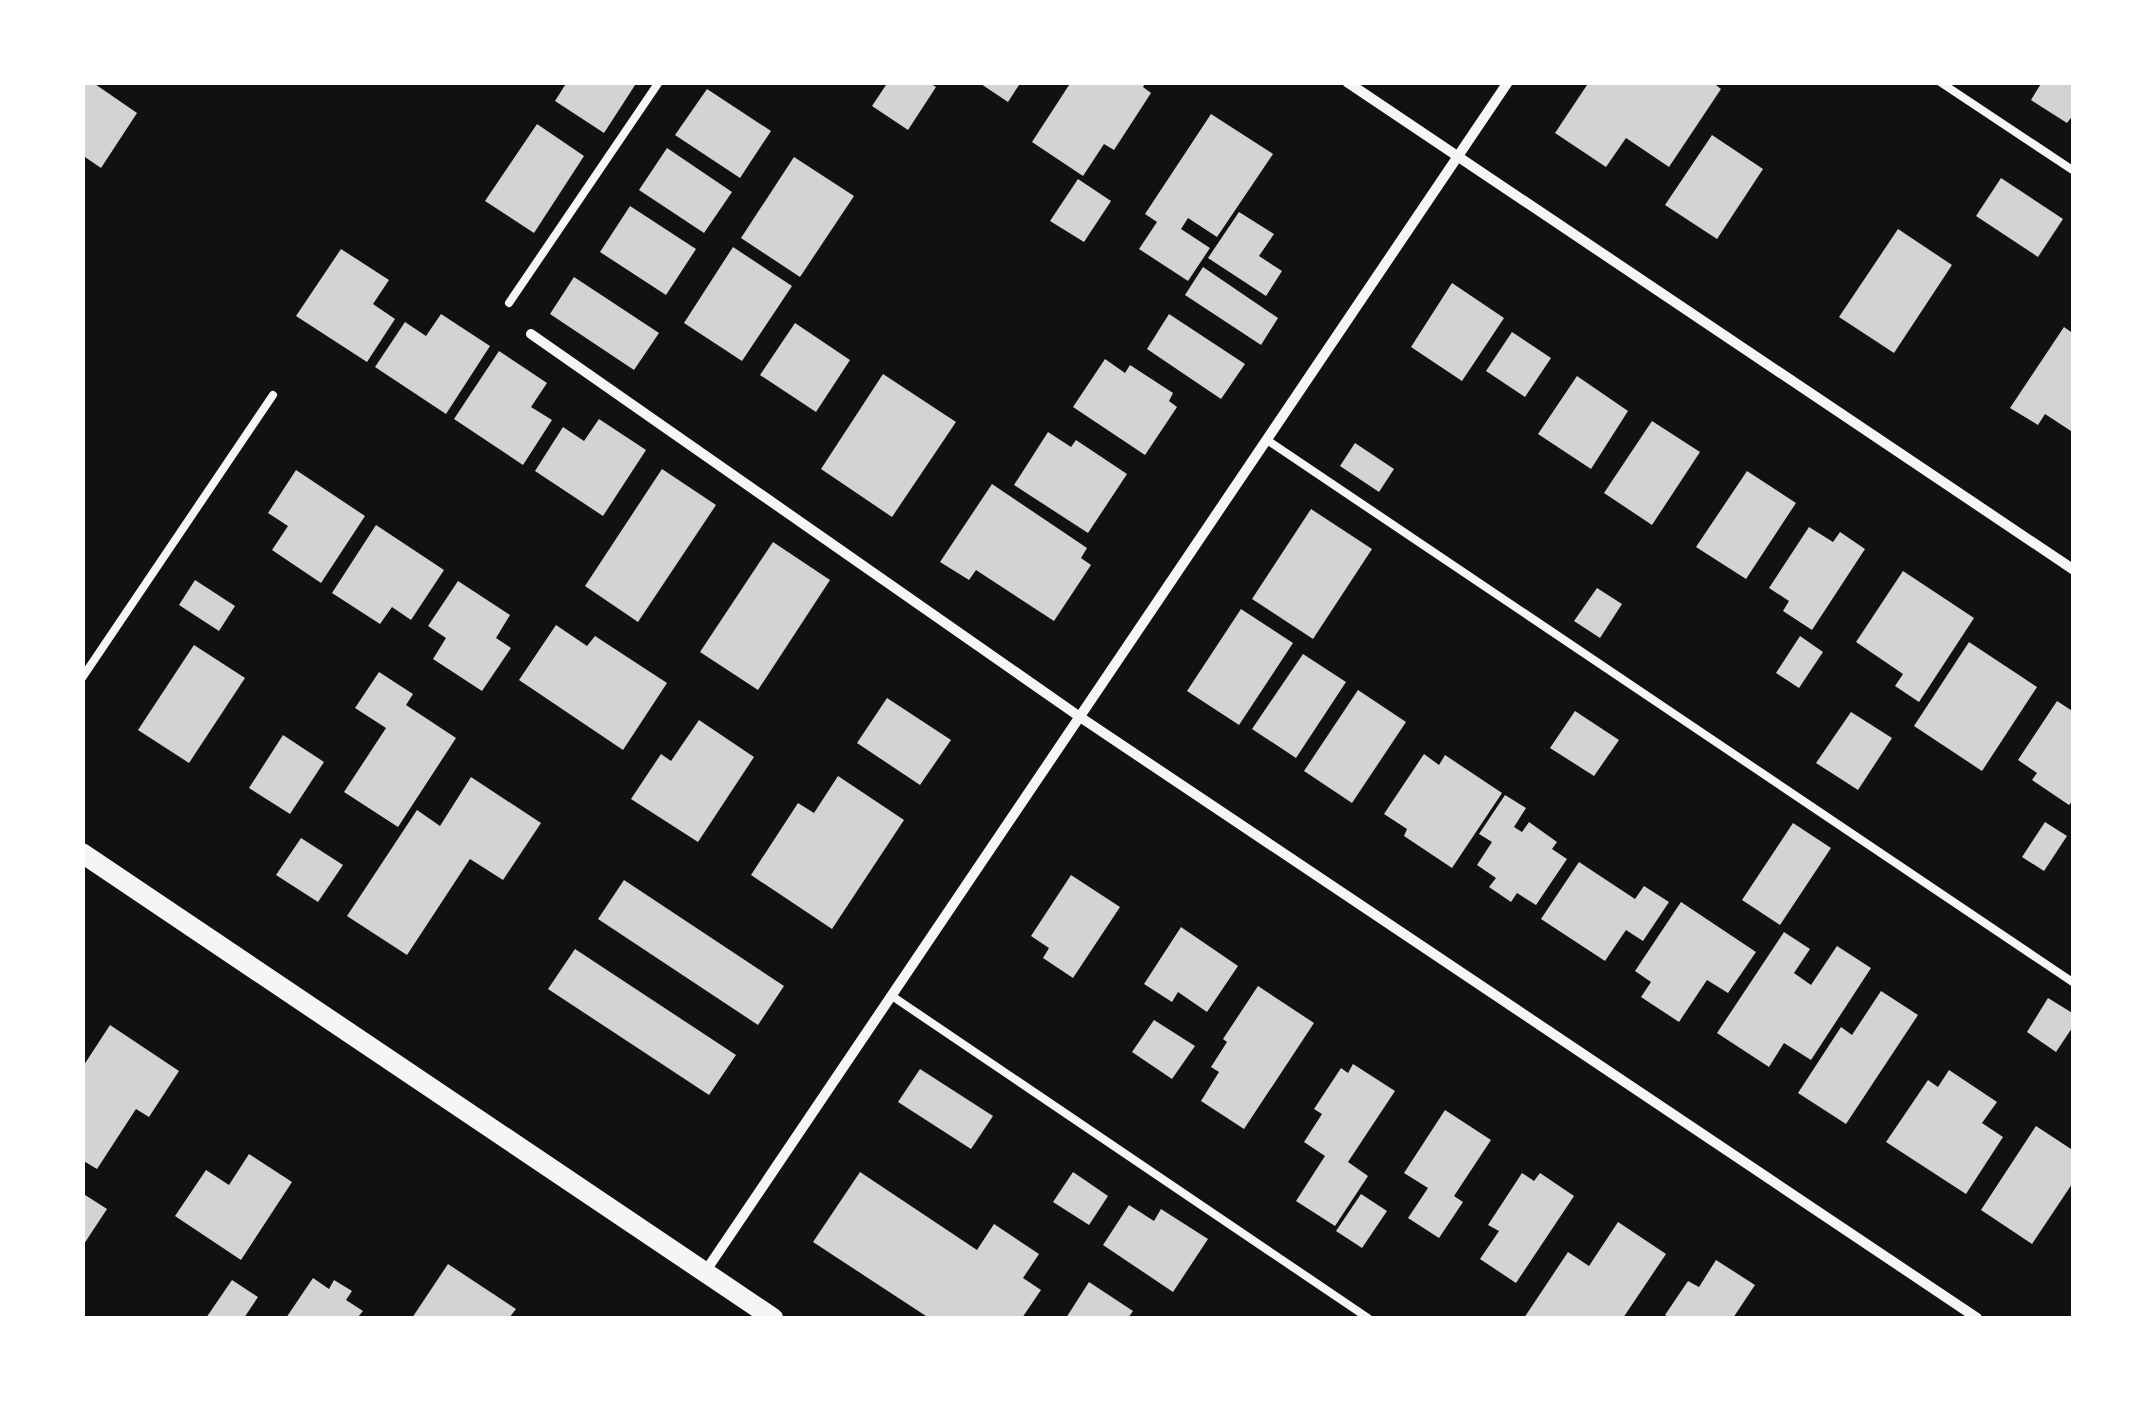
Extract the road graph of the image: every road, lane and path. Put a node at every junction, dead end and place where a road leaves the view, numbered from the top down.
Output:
1 (659, 82) edge
2 (1347, 82) edge
3 (1508, 82) edge
4 (1940, 82) edge
5 (1458, 157) junction
6 (2074, 172) edge
7 (508, 303) dead end
8 (531, 334) dead end
9 (273, 395) dead end
10 (1267, 440) junction
11 (2074, 570) edge
12 (82, 678) edge
13 (1080, 717) junction
14 (82, 853) edge
15 (2074, 983) edge
16 (892, 996) junction
17 (705, 1272) junction
18 (773, 1318) edge
19 (1368, 1318) edge
20 (1976, 1318) edge

1 - 7 lane
2 - 5 street
3 - 5 street
4 - 6 lane
5 - 10 street
5 - 11 street
8 - 13 street
9 - 12 lane
10 - 13 street
10 - 15 lane
13 - 16 street
13 - 20 street
14 - 17 main road
16 - 17 street
16 - 19 lane
17 - 18 main road

